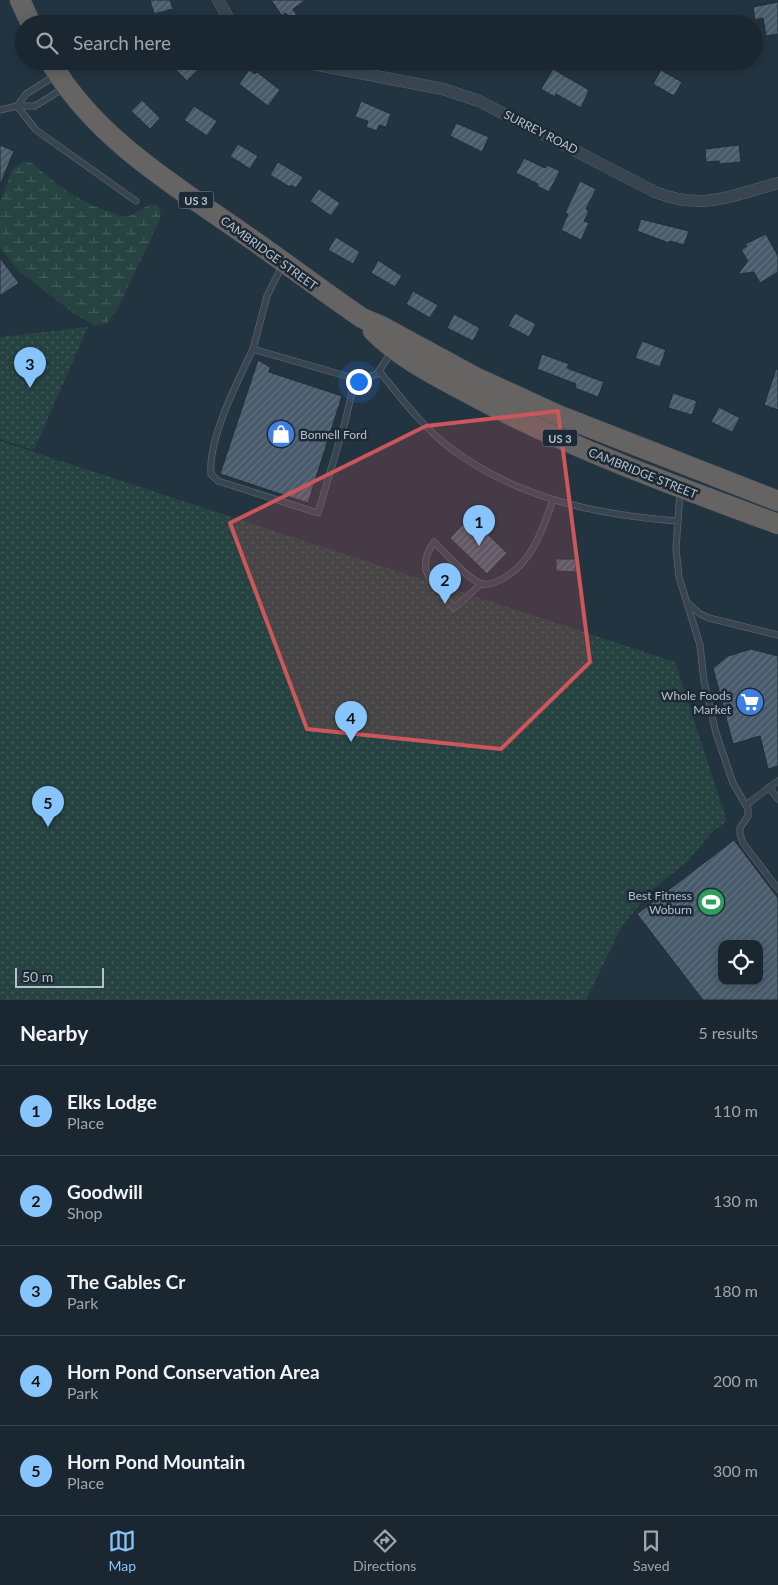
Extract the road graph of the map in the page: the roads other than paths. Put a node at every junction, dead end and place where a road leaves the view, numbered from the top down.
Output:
1 (20, 0) edge
2 (218, 0) edge
3 (27, 15) edge
4 (227, 15) edge
5 (342, 70) edge
6 (58, 74) edge
7 (17, 106) junction
8 (0, 110) edge
9 (778, 183) edge
10 (136, 201) dead end
11 (284, 262) junction
12 (362, 318) junction
13 (393, 348) junction
14 (253, 349) junction
15 (380, 372) junction
16 (355, 380) junction
17 (688, 465) junction
18 (680, 487) junction
19 (553, 500) junction
20 (778, 501) edge
21 (678, 521) junction
22 (778, 524) edge
23 (481, 584) junction
24 (687, 600) junction
25 (778, 635) edge
26 (778, 781) edge
27 (769, 787) junction
28 (778, 799) edge
29 (746, 805) junction
30 (778, 889) edge

1 - 3 highway
2 - 4 street
5 - 9 street, SURREY ROAD
6 - 7 lane
6 - 7 lane
6 - 11 highway, CAMBRIDGE STREET / US 3
7 - 8 lane
7 - 10 lane
11 - 12 highway, CAMBRIDGE STREET / US 3
11 - 14 lane
12 - 13 highway, CAMBRIDGE STREET / US 3
12 - 17 highway, CAMBRIDGE STREET / US 3
13 - 15 lane
13 - 18 highway, CAMBRIDGE STREET / US 3
14 - 16 lane
14 - 16 lane
15 - 16 lane
15 - 19 lane
17 - 18 highway
17 - 20 highway, CAMBRIDGE STREET / US 3
18 - 21 lane
18 - 22 highway, CAMBRIDGE STREET / US 3
19 - 21 lane
19 - 23 lane
21 - 24 lane
23 - 23 lane
24 - 25 lane
24 - 29 lane
26 - 27 lane
27 - 28 lane
27 - 29 lane
29 - 30 lane

